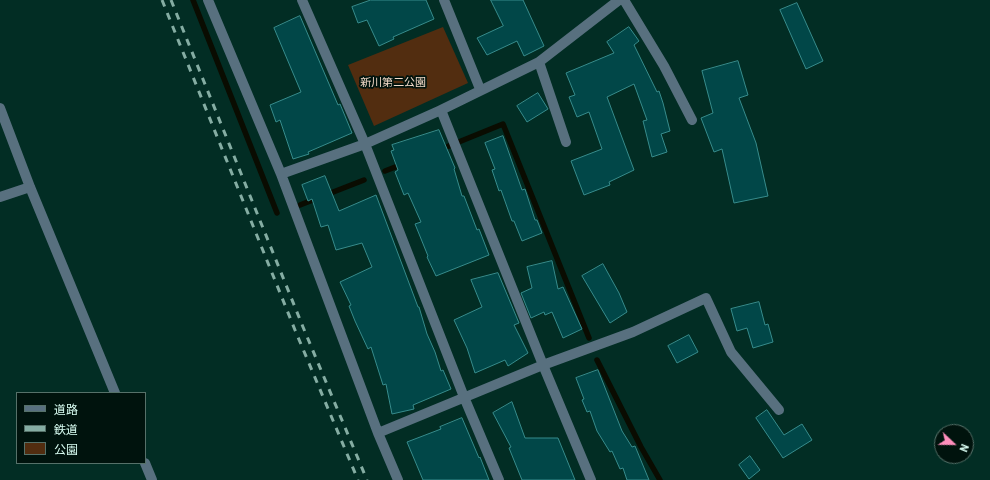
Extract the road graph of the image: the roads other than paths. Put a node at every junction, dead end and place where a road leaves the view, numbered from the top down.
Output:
1 (208, 0) edge
2 (302, 0) edge
3 (444, 0) edge
4 (619, 0) edge
5 (624, 0) edge
6 (539, 62) junction
7 (480, 90) junction
8 (0, 108) edge
9 (441, 110) junction
10 (692, 120) dead end
11 (566, 142) dead end
12 (365, 144) junction
13 (281, 174) junction
14 (30, 187) junction
15 (0, 198) edge
16 (543, 365) junction
17 (116, 392) edge
18 (464, 397) junction
19 (779, 410) dead end
20 (378, 433) junction
21 (144, 464) edge
22 (152, 480) edge
23 (398, 480) edge
24 (499, 480) edge
25 (591, 480) edge

1 - 13 street
2 - 12 street
3 - 7 street
4 - 6 street
5 - 10 street
6 - 7 street
6 - 11 street
7 - 9 street
8 - 14 street
9 - 12 street
9 - 16 street
12 - 13 street
12 - 18 street
13 - 20 street
14 - 15 street
14 - 17 street
16 - 18 street
16 - 19 street
16 - 25 street
18 - 20 street
18 - 24 street
20 - 23 street
21 - 22 street

